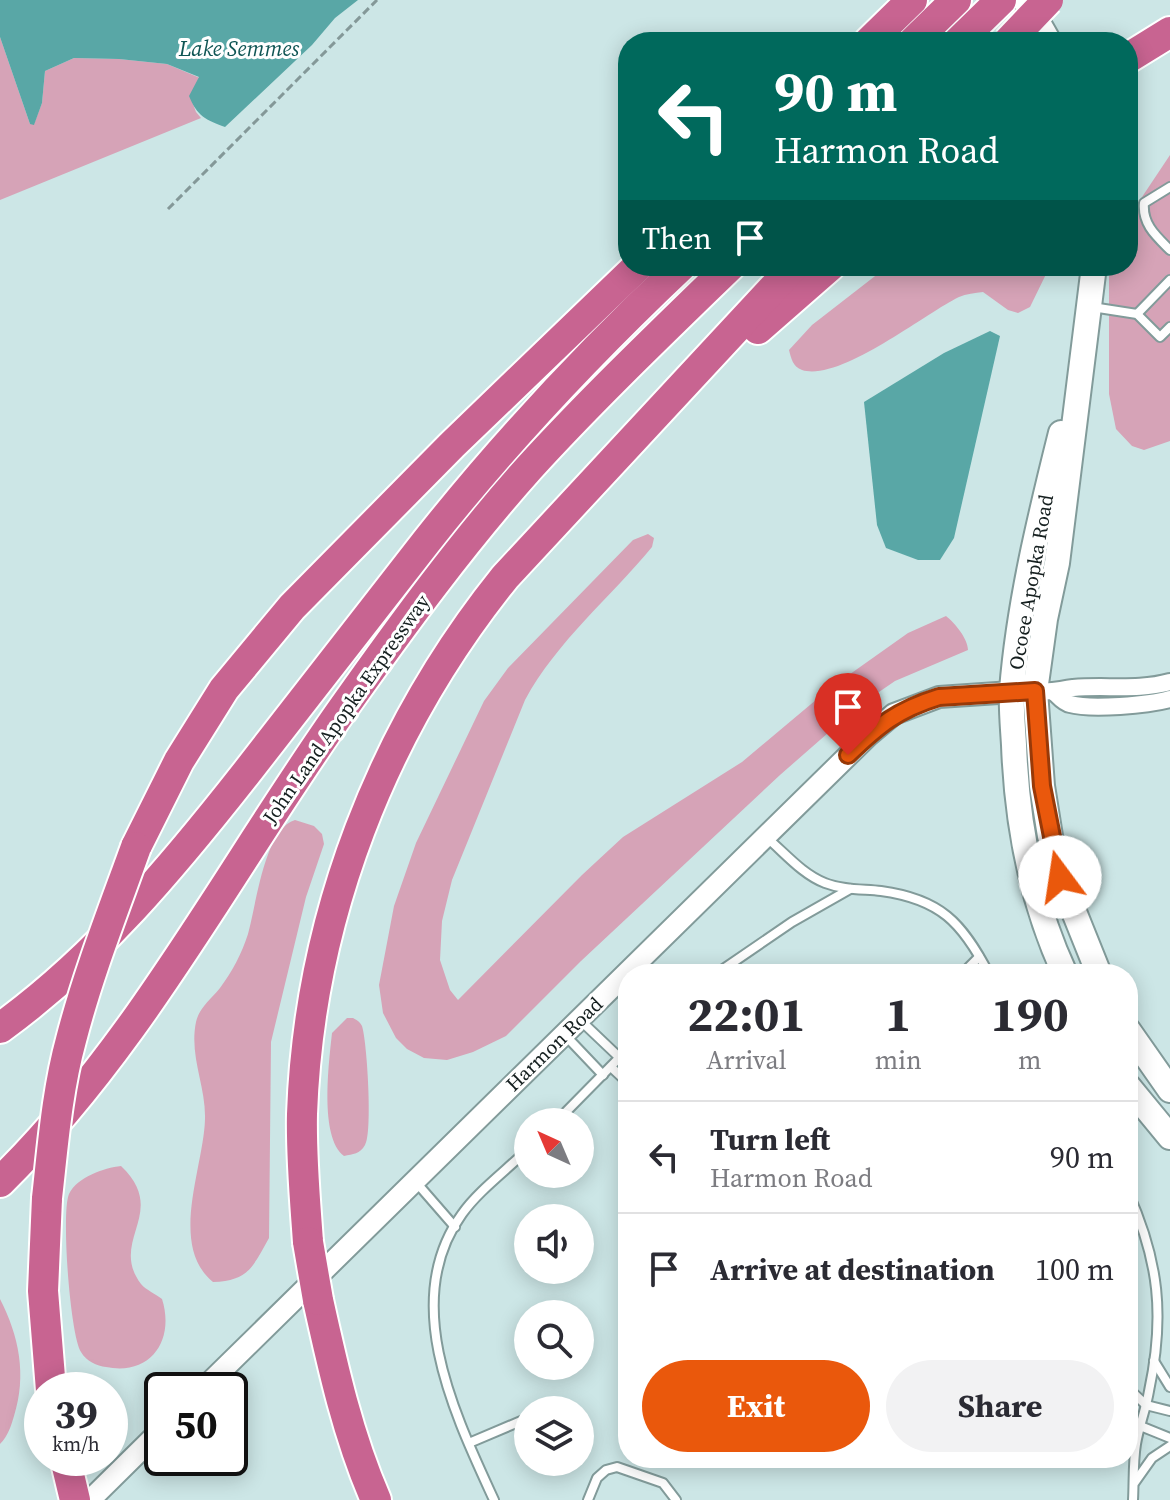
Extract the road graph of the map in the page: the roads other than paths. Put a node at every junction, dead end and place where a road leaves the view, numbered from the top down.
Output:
1 (912, 0) edge
2 (956, 0) edge
3 (1025, 0) edge
4 (1048, 0) edge
5 (993, 8) edge
6 (879, 32) edge
7 (923, 32) edge
8 (968, 32) edge
9 (1018, 32) edge
10 (1043, 32) edge
11 (1170, 32) edge
12 (1138, 52) edge
13 (1170, 187) edge
14 (1170, 250) edge
15 (628, 276) edge
16 (671, 276) edge
17 (720, 276) edge
18 (785, 276) edge
19 (818, 276) edge
20 (1093, 276) edge
21 (1170, 280) edge
22 (1137, 314) junction
23 (1089, 318) junction
24 (1170, 327) edge
25 (661, 410) junction
26 (1170, 682) edge
27 (1034, 692) junction
28 (1170, 699) edge
29 (766, 837) junction
30 (850, 888) junction
31 (979, 957) junction
32 (636, 964) edge
33 (731, 964) edge
34 (972, 964) edge
35 (983, 964) edge
36 (1061, 964) edge
37 (1095, 964) edge
38 (618, 982) edge
39 (572, 1027) junction
40 (0, 1028) edge
41 (1138, 1044) edge
42 (618, 1051) edge
43 (618, 1059) edge
44 (611, 1067) junction
45 (618, 1074) edge
46 (603, 1075) junction
47 (1170, 1090) edge
48 (1138, 1098) edge
49 (570, 1108) edge
50 (1170, 1137) edge
51 (514, 1163) edge
52 (415, 1181) junction
53 (0, 1182) edge
54 (1138, 1214) edge
55 (455, 1227) junction
56 (1154, 1361) junction
57 (50, 1372) edge
58 (220, 1372) edge
59 (1170, 1387) edge
60 (1138, 1397) edge
61 (1146, 1405) junction
62 (1170, 1411) edge
63 (514, 1424) edge
64 (1139, 1427) junction
65 (1138, 1432) edge
66 (1170, 1438) edge
67 (469, 1443) junction
68 (1170, 1446) edge
69 (144, 1447) edge
70 (618, 1467) edge
71 (620, 1468) edge
72 (1134, 1468) edge
73 (69, 1476) edge
74 (1134, 1483) junction
75 (75, 1500) edge
76 (90, 1500) edge
77 (376, 1500) edge
78 (494, 1500) edge
79 (588, 1500) edge
80 (676, 1500) edge
81 (1133, 1500) edge

1 - 6 highway
2 - 7 highway
3 - 10 main road
4 - 9 highway, bridge
5 - 8 highway
11 - 12 highway
13 - 14 lane
15 - 57 highway, bridge
16 - 40 highway, John Land Apopka Expressway
17 - 53 highway, John Land Apopka Expressway
18 - 25 highway
19 - 25 highway
20 - 23 main road, Ocoee Apopka Road
21 - 22 lane
22 - 23 lane
22 - 24 lane
23 - 27 main road, Ocoee Apopka Road
25 - 77 highway, bridge
26 - 27 street, Harmon Road
27 - 28 street, Harmon Road
27 - 29 street, Harmon Road
27 - 36 main road, Ocoee Apopka Road
27 - 37 main road, Ocoee Apopka Road
29 - 30 lane
29 - 32 street, Harmon Road
30 - 31 lane
30 - 33 lane
31 - 34 lane
31 - 35 lane
38 - 39 street, Harmon Road
39 - 42 lane
39 - 46 lane
39 - 52 street, Harmon Road
41 - 47 main road
43 - 44 lane
44 - 45 lane
44 - 46 lane
46 - 49 lane
48 - 50 main road
51 - 55 lane
52 - 55 lane
52 - 58 street, Harmon Road
54 - 56 lane
55 - 67 lane
56 - 59 lane
56 - 61 lane
60 - 61 lane
61 - 62 lane
61 - 64 lane
63 - 67 lane
64 - 65 lane
64 - 66 lane
67 - 78 lane
68 - 74 lane
69 - 76 street
70 - 79 lane
71 - 80 lane
72 - 74 lane
73 - 75 highway
74 - 81 lane

